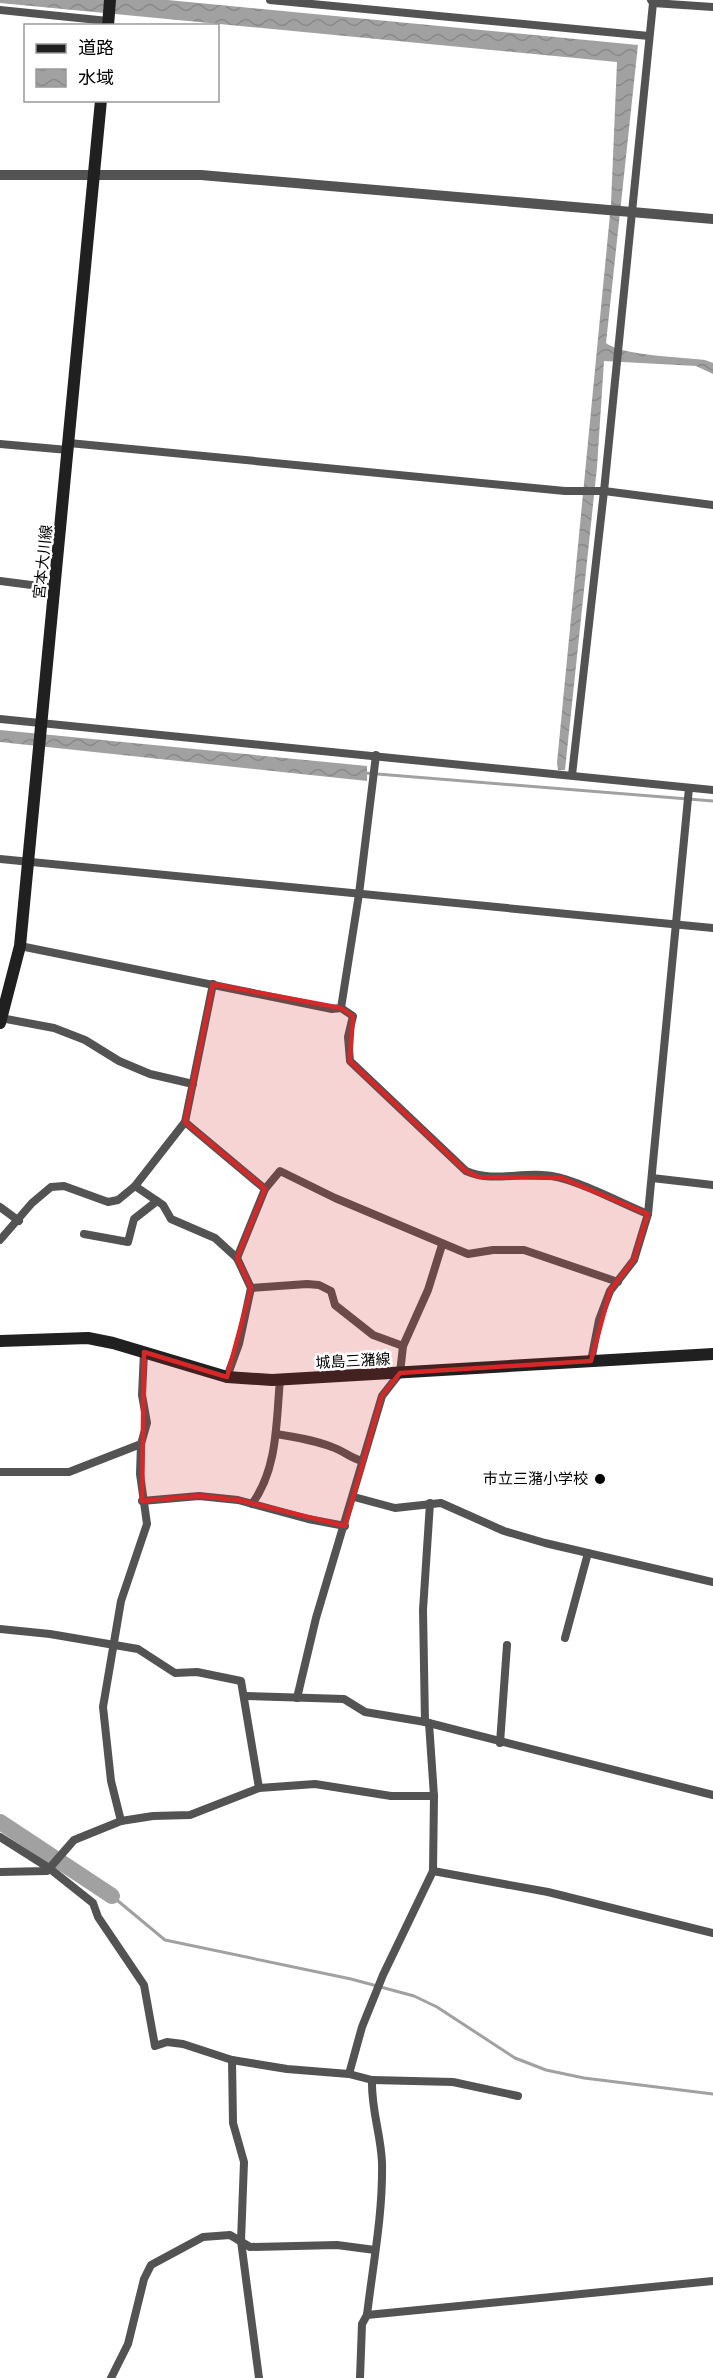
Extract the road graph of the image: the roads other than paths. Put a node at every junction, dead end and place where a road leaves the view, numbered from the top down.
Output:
1 (110, 0) edge
2 (270, 0) edge
3 (652, 2) edge
4 (713, 7) edge
5 (0, 10) edge
6 (108, 21) edge
7 (649, 36) junction
8 (101, 102) edge
9 (94, 174) junction
10 (0, 175) edge
11 (632, 213) junction
12 (711, 217) edge
13 (0, 444) edge
14 (69, 447) junction
15 (601, 491) junction
16 (713, 505) edge
17 (0, 581) edge
18 (55, 588) junction
19 (0, 719) edge
20 (41, 726) junction
21 (376, 755) junction
22 (569, 775) junction
23 (689, 788) junction
24 (713, 790) edge
25 (0, 860) edge
26 (28, 861) junction
27 (359, 894) junction
28 (675, 924) junction
29 (713, 928) edge
30 (20, 946) junction
31 (213, 984) junction
32 (341, 1008) junction
33 (1, 1021) edge
34 (193, 1084) junction
35 (185, 1122) junction
36 (652, 1178) junction
37 (713, 1185) edge
38 (135, 1186) junction
39 (265, 1189) junction
40 (157, 1201) junction
41 (0, 1207) edge
42 (648, 1214) junction
43 (19, 1221) junction
44 (84, 1234) dead end
45 (0, 1240) edge
46 (442, 1245) junction
47 (237, 1258) junction
48 (618, 1282) junction
49 (251, 1288) junction
50 (0, 1341) edge
51 (403, 1346) junction
52 (144, 1352) junction
53 (713, 1354) edge
54 (591, 1361) junction
55 (400, 1373) junction
56 (228, 1377) junction
57 (280, 1380) junction
58 (276, 1434) junction
59 (141, 1444) junction
60 (362, 1461) junction
61 (0, 1472) edge
62 (354, 1497) junction
63 (142, 1501) junction
64 (430, 1503) junction
65 (252, 1504) junction
66 (345, 1526) junction
67 (588, 1553) junction
68 (713, 1582) edge
69 (0, 1629) edge
70 (565, 1638) dead end
71 (113, 1644) junction
72 (507, 1645) dead end
73 (244, 1696) junction
74 (297, 1698) junction
75 (427, 1723) junction
76 (500, 1743) junction
77 (259, 1788) junction
78 (713, 1795) edge
79 (434, 1796) junction
80 (121, 1821) junction
81 (0, 1837) edge
82 (49, 1868) junction
83 (433, 1871) junction
84 (0, 1872) edge
85 (713, 1933) edge
86 (232, 2060) junction
87 (349, 2074) junction
88 (372, 2080) junction
89 (518, 2096) dead end
90 (241, 2241) junction
91 (375, 2250) junction
92 (713, 2281) edge
93 (367, 2315) junction
94 (111, 2378) edge
95 (259, 2378) edge
96 (360, 2378) edge

1 - 6 main road
2 - 7 street
3 - 4 street
3 - 7 street
5 - 6 street
7 - 11 street
8 - 9 main road, 宮本大川線
9 - 10 street
9 - 11 street
9 - 14 main road, 宮本大川線
11 - 12 street
11 - 15 street
13 - 14 street
14 - 15 street
14 - 18 main road, 宮本大川線
15 - 16 street
15 - 22 street
17 - 18 street
18 - 20 main road, 宮本大川線
19 - 20 street
20 - 21 street
20 - 26 main road, 宮本大川線
21 - 22 street
21 - 27 street
22 - 23 street
23 - 24 street
23 - 28 street
25 - 26 street
26 - 27 street
26 - 30 main road, 宮本大川線
27 - 28 street
27 - 32 street
28 - 29 street
28 - 36 street
30 - 31 street
30 - 33 main road, 宮本大川線
31 - 32 street
31 - 34 street
32 - 42 street
33 - 34 street
34 - 35 street
35 - 38 street
35 - 39 street
36 - 37 street
36 - 42 street
38 - 40 street
38 - 43 street
39 - 46 street
39 - 47 street
40 - 44 street
40 - 47 street
41 - 43 street
42 - 48 street
43 - 45 street
46 - 48 street
46 - 51 street
47 - 49 street
48 - 54 street
49 - 51 street
49 - 56 street
50 - 52 main road, 城島三潴線
51 - 55 street
52 - 56 main road, 城島三潴線
52 - 59 street
53 - 54 main road, 城島三潴線
54 - 55 main road, 城島三潴線
55 - 57 main road, 城島三潴線
55 - 60 street
56 - 57 main road, 城島三潴線
57 - 58 street
58 - 60 street
58 - 65 street
59 - 61 street
59 - 63 street
60 - 62 street
62 - 64 street
62 - 66 street
63 - 65 street
63 - 71 street
64 - 67 street
64 - 75 street
65 - 66 street
66 - 74 street
67 - 68 street
67 - 70 street
69 - 71 street
71 - 73 street
71 - 80 street
72 - 76 street
73 - 74 street
73 - 77 street
74 - 75 street
75 - 76 street
75 - 79 street
76 - 78 street
77 - 79 street
77 - 80 street
79 - 83 street
80 - 82 street
81 - 82 street
82 - 84 street
82 - 86 street
83 - 85 street
83 - 87 street
86 - 87 street
86 - 90 street
87 - 88 street
88 - 89 street
88 - 91 street
90 - 91 street
90 - 94 street
90 - 95 street
91 - 93 street
92 - 93 street
93 - 96 street

